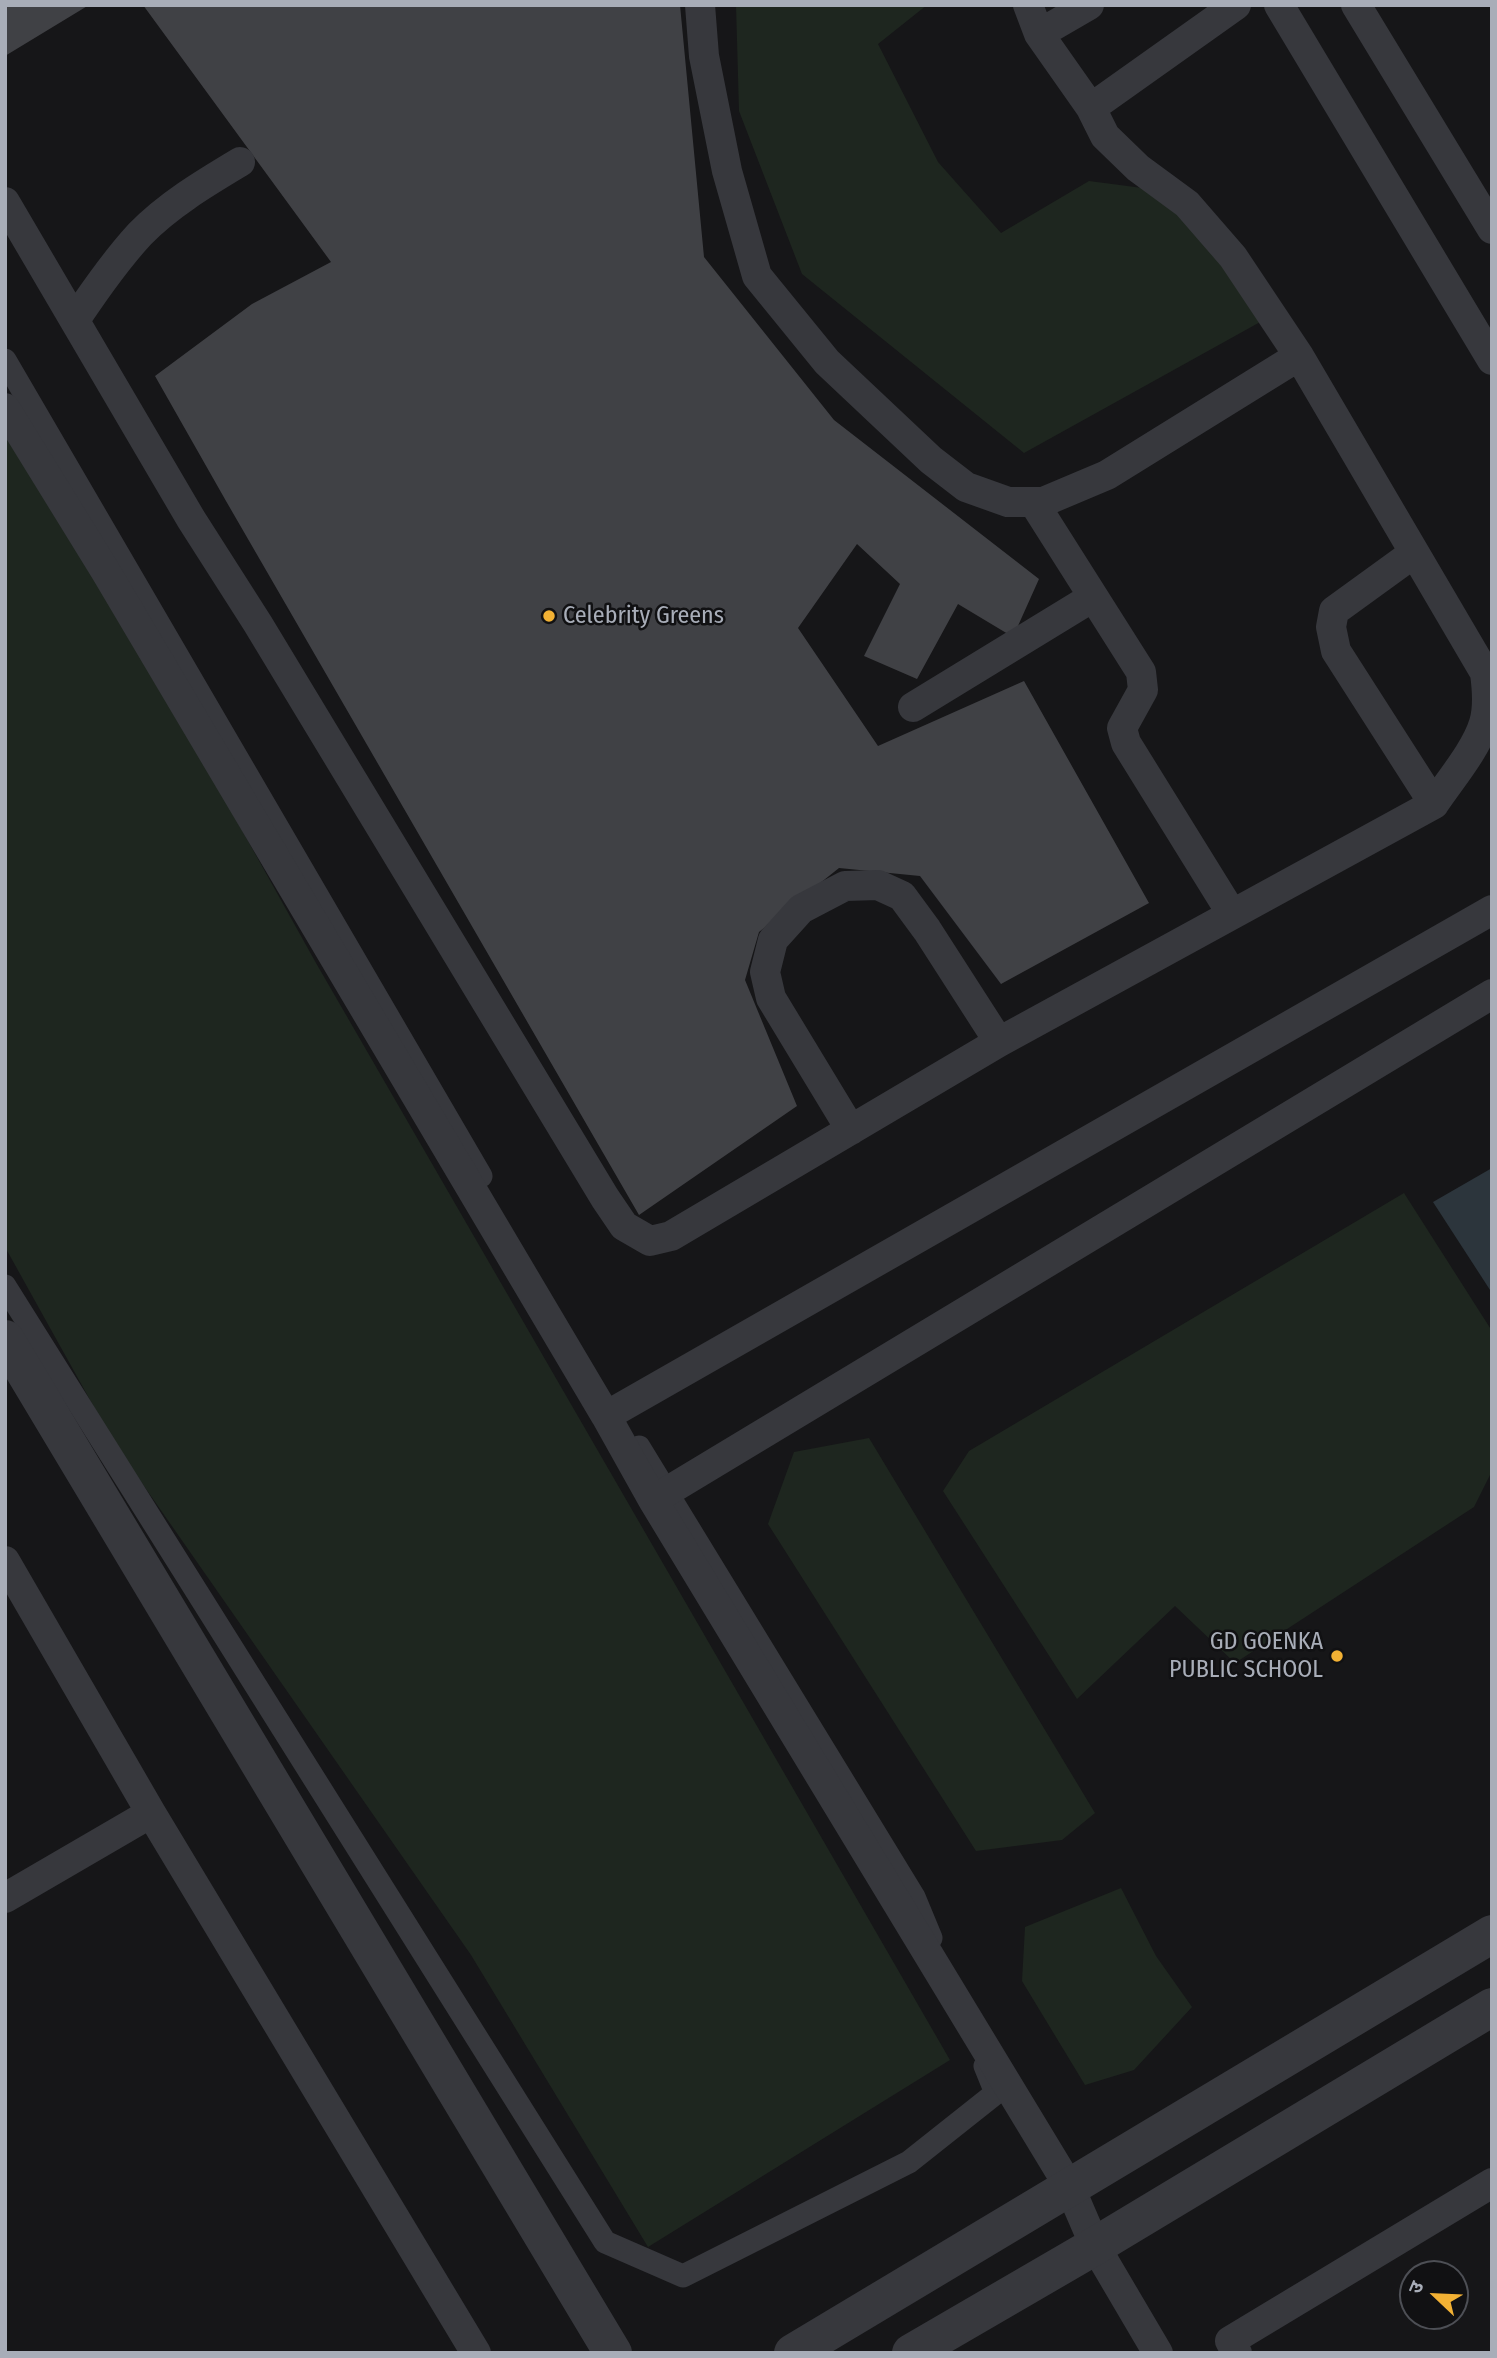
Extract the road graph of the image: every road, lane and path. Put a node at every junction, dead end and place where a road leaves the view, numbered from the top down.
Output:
1 (700, 5) edge
2 (1028, 5) edge
3 (1089, 5) edge
4 (1236, 5) edge
5 (1279, 5) edge
6 (1356, 5) edge
7 (1039, 34) junction
8 (1091, 108) junction
9 (240, 162) dead end
10 (5, 202) edge
11 (1492, 229) edge
12 (75, 320) junction
13 (1298, 356) junction
14 (5, 360) edge
15 (1492, 360) edge
16 (5, 408) edge
17 (1034, 503) junction
18 (1414, 553) junction
19 (1093, 597) junction
20 (913, 707) dead end
21 (1434, 804) junction
22 (1492, 910) edge
23 (1232, 914) junction
24 (1492, 994) edge
25 (999, 1042) junction
26 (852, 1130) junction
27 (5, 1286) edge
28 (5, 1339) edge
29 (606, 1416) junction
30 (653, 1500) junction
31 (5, 1561) edge
32 (151, 1813) junction
33 (5, 1898) edge
34 (1492, 1934) edge
35 (1492, 2007) edge
36 (1492, 2183) edge
37 (1070, 2188) junction
38 (1095, 2246) junction
39 (476, 2353) edge
40 (613, 2353) edge
41 (793, 2353) edge
42 (911, 2353) edge
43 (1158, 2353) edge
44 (1237, 2353) edge

1 - 17 street
2 - 7 street
3 - 7 street
4 - 8 street
5 - 15 street
6 - 11 street
7 - 8 street
8 - 13 street
9 - 12 street
10 - 12 street
12 - 26 street
13 - 17 street
13 - 18 street
14 - 27 street
16 - 29 street
17 - 19 street
18 - 21 street
18 - 21 street
19 - 20 street
19 - 23 street
21 - 23 street
22 - 29 street
23 - 25 street
24 - 30 street
25 - 26 street
25 - 26 street
28 - 40 street
29 - 30 street
30 - 37 street
31 - 32 street
32 - 33 street
32 - 39 street
34 - 37 street
35 - 38 street
36 - 44 street
37 - 38 street
37 - 41 street
38 - 42 street
38 - 43 street

